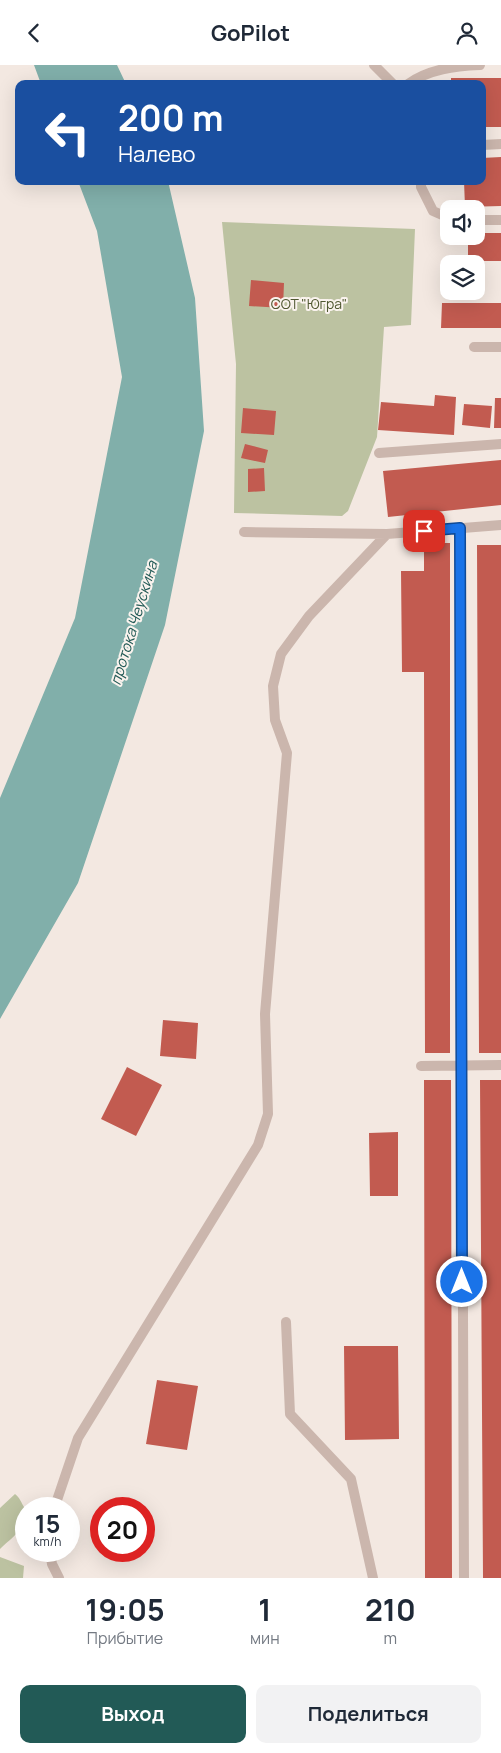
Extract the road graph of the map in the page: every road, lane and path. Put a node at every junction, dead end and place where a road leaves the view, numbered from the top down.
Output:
1 (374, 65) edge
2 (480, 65) edge
3 (390, 80) edge
4 (413, 80) edge
5 (486, 145) edge
6 (501, 145) edge
7 (421, 185) edge
8 (440, 214) edge
9 (485, 220) edge
10 (501, 220) edge
11 (474, 347) dead end
12 (501, 347) edge
13 (501, 444) edge
14 (379, 453) dead end
15 (501, 525) edge
16 (460, 528) junction
17 (244, 532) dead end
18 (387, 534) junction
19 (461, 1065) junction
20 (501, 1065) edge
21 (421, 1066) dead end
22 (286, 1322) dead end
23 (58, 1497) edge
24 (52, 1562) edge
25 (59, 1578) edge
26 (373, 1578) edge
27 (464, 1578) edge

1 - 3 lane
2 - 4 lane
5 - 6 lane
7 - 8 lane
9 - 10 lane
11 - 12 lane
13 - 14 lane
15 - 16 lane
16 - 18 lane
16 - 19 lane
17 - 18 lane
18 - 23 lane
19 - 20 lane
19 - 21 lane
19 - 27 lane
22 - 26 lane
24 - 25 lane

